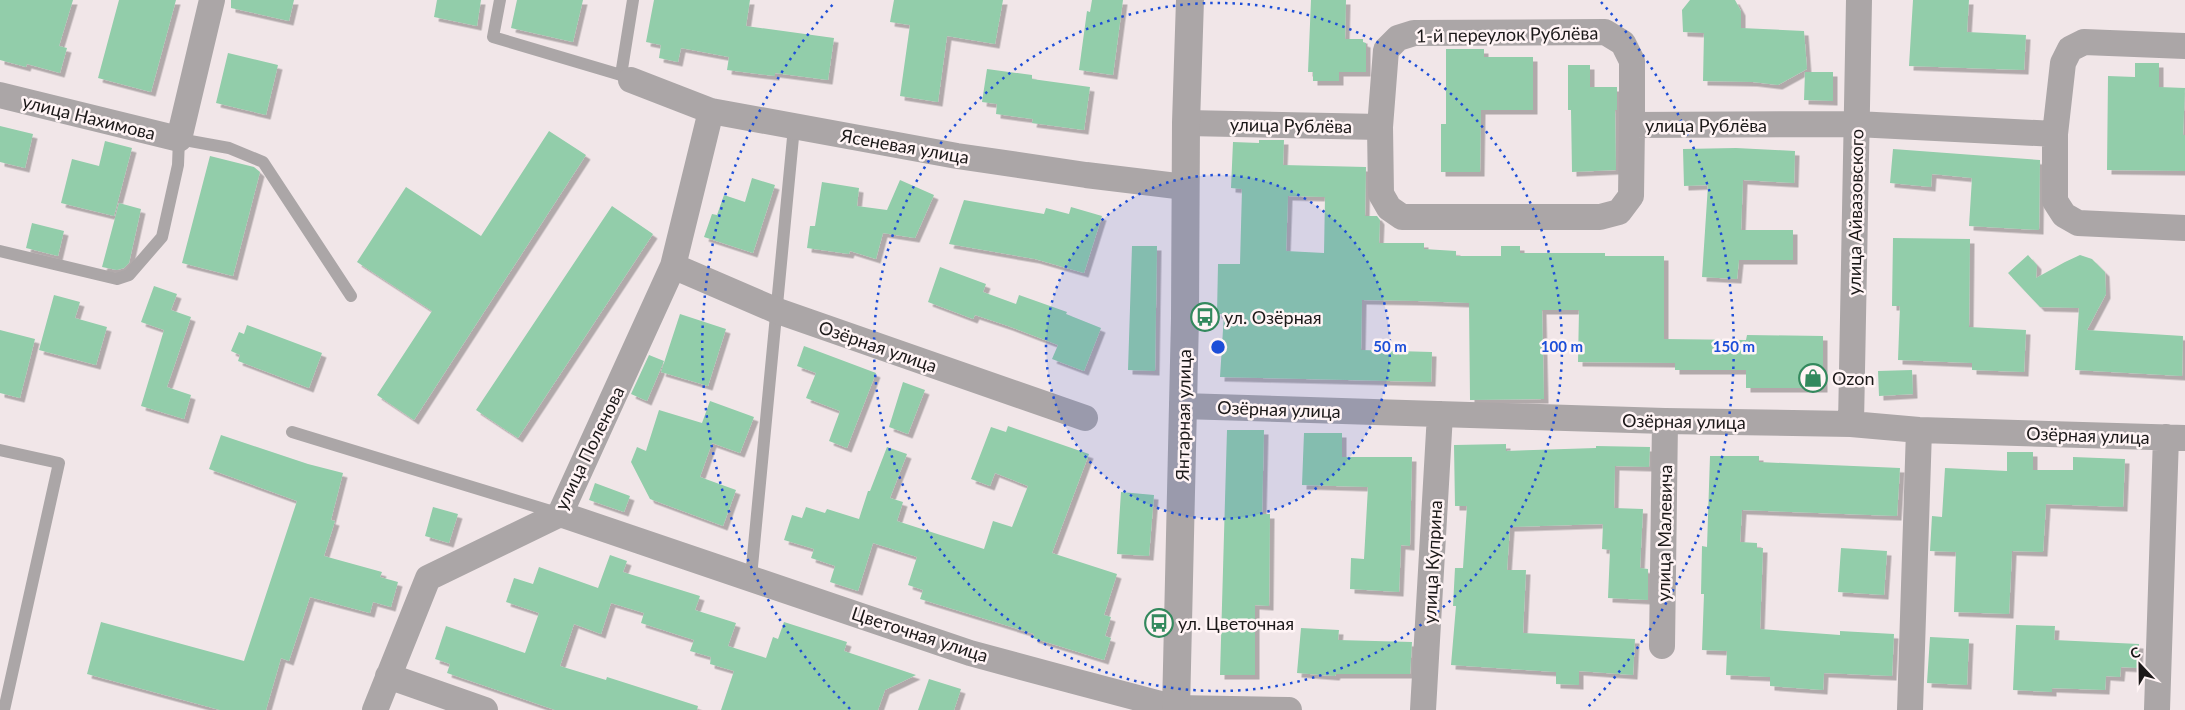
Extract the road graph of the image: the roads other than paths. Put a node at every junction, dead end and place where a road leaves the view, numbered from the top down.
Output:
1 (212, 0) edge
2 (500, 0) edge
3 (634, 0) edge
4 (1190, 0) edge
5 (1859, 0) edge
6 (2185, 46) edge
7 (626, 77) junction
8 (0, 94) edge
9 (711, 111) junction
10 (1186, 123) junction
11 (1856, 124) junction
12 (1632, 125) junction
13 (794, 127) junction
14 (1380, 127) junction
15 (2055, 134) junction
16 (179, 139) junction
17 (1185, 187) junction
18 (2185, 228) edge
19 (0, 251) edge
20 (673, 266) junction
21 (351, 296) dead end
22 (775, 310) junction
23 (1182, 406) junction
24 (1440, 414) junction
25 (1086, 418) dead end
26 (1665, 421) junction
27 (1852, 424) junction
28 (1918, 430) junction
29 (292, 432) dead end
30 (2175, 438) edge
31 (0, 450) edge
32 (560, 514) junction
33 (751, 577) junction
34 (1662, 646) dead end
35 (388, 676) junction
36 (1176, 709) edge
37 (4, 710) edge
38 (375, 710) edge
39 (485, 710) edge
40 (1289, 710) edge
41 (1423, 710) edge
42 (1910, 710) edge
43 (2156, 710) edge

1 - 16 street
2 - 7 lane
3 - 7 lane
4 - 10 street, Янтарная улица
5 - 11 street, улица Айвазовского
6 - 15 street
7 - 9 street, Ясеневая улица
8 - 16 street, улица Нахимова
9 - 13 street, Ясеневая улица
9 - 20 street, улица Поленова
10 - 14 street, улица Рублёва
10 - 17 street, Янтарная улица
11 - 12 street, улица Рублёва
11 - 15 street, улица Рублёва
11 - 27 street, улица Айвазовского
12 - 14 street, 1-й переулок Рублёва
12 - 14 street, улица Рублёва
13 - 17 street, Ясеневая улица
13 - 22 lane
15 - 18 street
16 - 19 lane
16 - 21 lane
17 - 23 street, Янтарная улица
20 - 22 street, Озёрная улица
20 - 32 street, улица Поленова
22 - 25 street, Озёрная улица
22 - 33 lane
23 - 24 street, Озёрная улица
23 - 36 street, Янтарная улица
24 - 26 street, Озёрная улица
24 - 41 street, улица Куприна
26 - 27 street, Озёрная улица
26 - 34 street, улица Малевича
27 - 28 street, Озёрная улица
28 - 30 street, Озёрная улица
28 - 42 street
29 - 32 lane
30 - 43 street
31 - 37 lane
32 - 33 street, Цветочная улица
32 - 35 street, улица Поленова
33 - 36 street, Цветочная улица
35 - 38 street, улица Поленова
35 - 39 street
36 - 40 street, Цветочная улица

